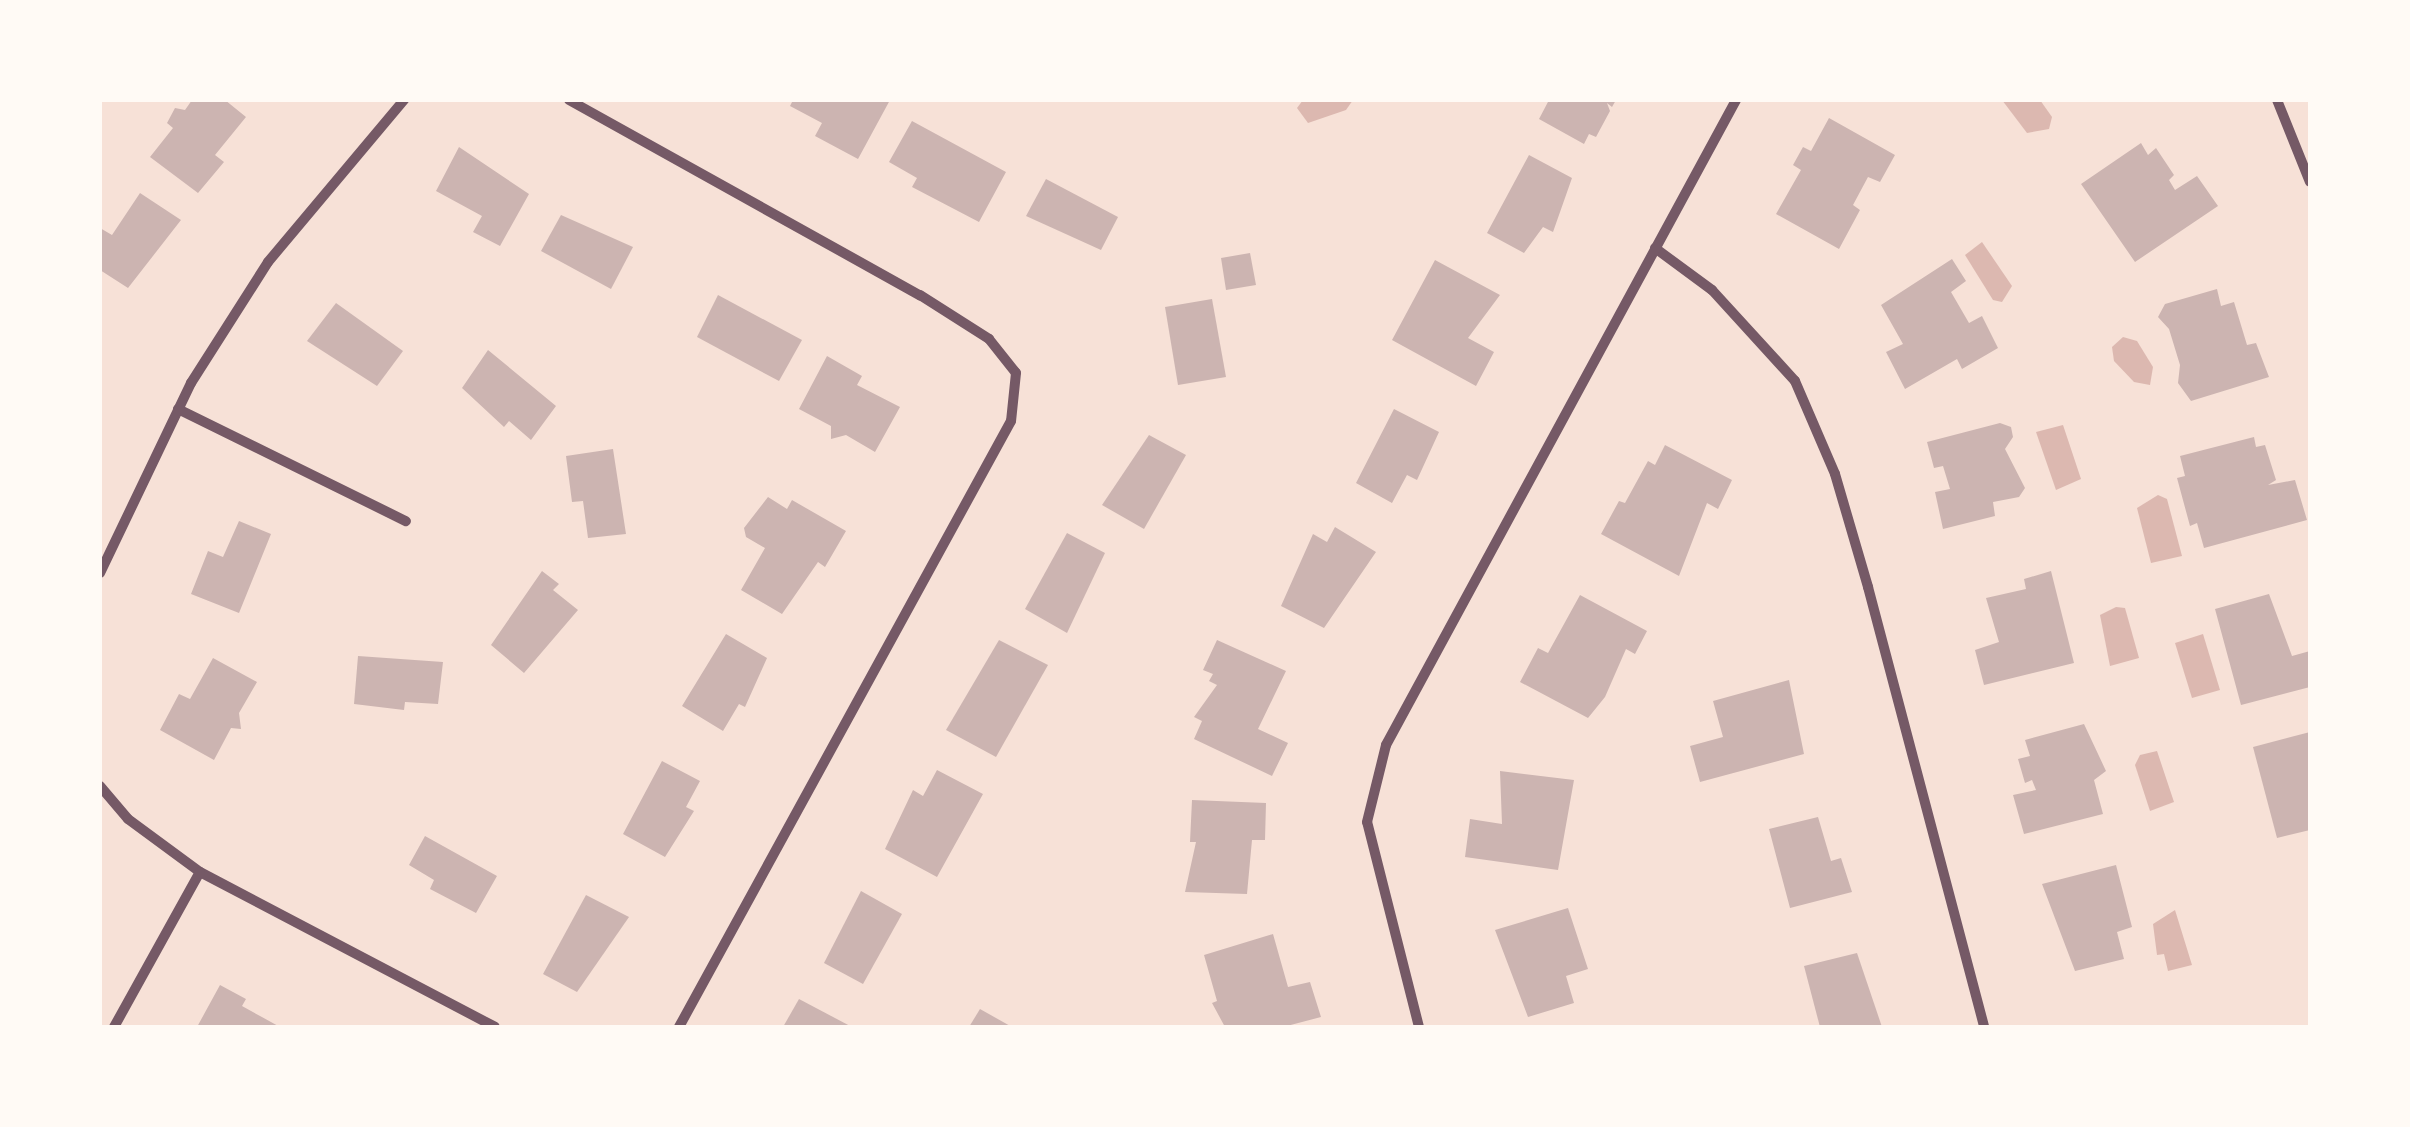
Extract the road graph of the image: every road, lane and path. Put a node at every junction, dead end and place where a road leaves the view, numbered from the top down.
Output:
1 (404, 100) edge
2 (569, 100) edge
3 (1736, 100) edge
4 (2277, 100) edge
5 (2310, 182) edge
6 (1654, 248) junction
7 (178, 410) junction
8 (406, 521) dead end
9 (100, 573) edge
10 (100, 786) edge
11 (200, 872) junction
12 (114, 1027) edge
13 (495, 1027) edge
14 (679, 1027) edge
15 (1419, 1027) edge
16 (1984, 1027) edge

1 - 7 street
2 - 14 street
3 - 6 street
4 - 5 street
6 - 15 street
6 - 16 street
7 - 8 street
7 - 9 street
10 - 11 street
11 - 12 street
11 - 13 street

